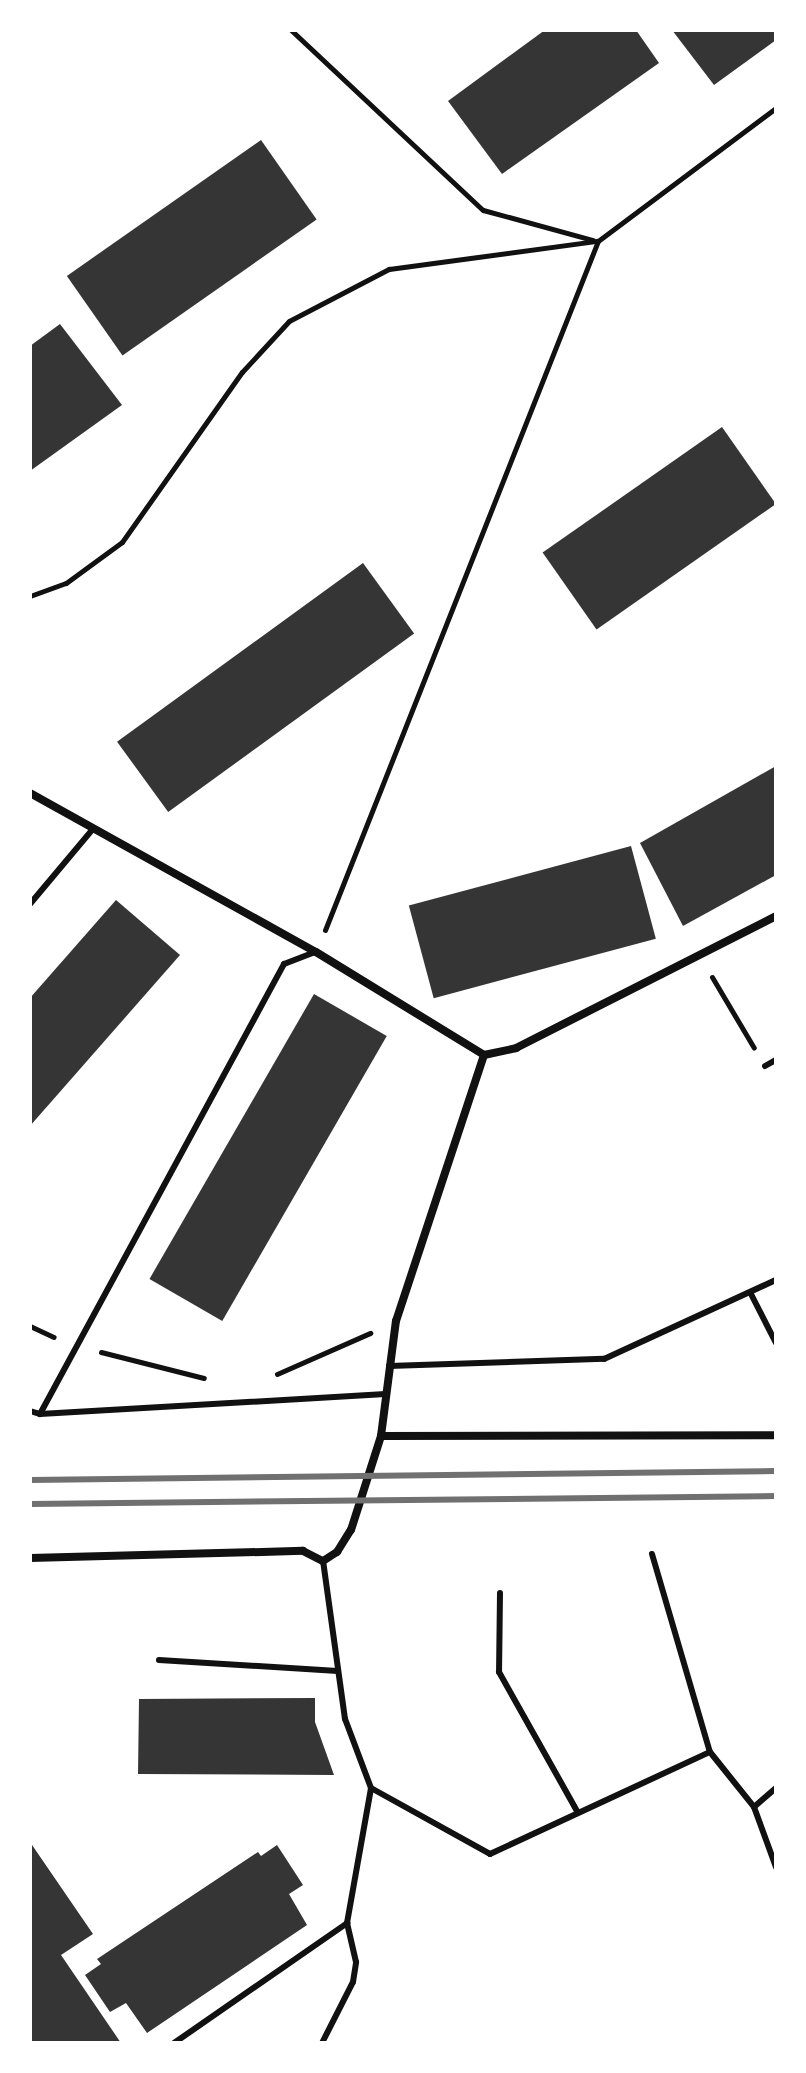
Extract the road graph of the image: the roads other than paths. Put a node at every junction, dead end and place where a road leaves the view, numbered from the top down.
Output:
1 (30, 793) edge
2 (92, 830) junction
3 (30, 904) edge
4 (776, 916) edge
5 (316, 952) junction
6 (484, 1055) junction
7 (776, 1060) edge
8 (765, 1066) road end
9 (776, 1280) edge
10 (751, 1294) junction
11 (776, 1343) edge
12 (388, 1366) junction
13 (385, 1394) junction
14 (30, 1411) edge
15 (40, 1414) junction
16 (776, 1435) edge
17 (381, 1436) junction
18 (652, 1554) dead end
19 (30, 1558) edge
20 (323, 1561) junction
21 (500, 1593) dead end
22 (159, 1660) dead end
23 (338, 1671) junction
24 (710, 1752) junction
25 (371, 1788) junction
26 (776, 1788) edge
27 (754, 1807) junction
28 (577, 1811) junction
29 (776, 1867) edge
30 (347, 1923) junction
31 (174, 2043) edge
32 (322, 2043) edge

1 - 2 street
2 - 3 lane
2 - 5 street
4 - 6 street
5 - 6 street
5 - 15 lane
6 - 12 street
7 - 8 lane
9 - 10 lane
10 - 11 lane
10 - 12 lane
12 - 13 street
13 - 15 lane
13 - 17 street
14 - 15 lane
16 - 17 street
17 - 20 street
18 - 24 lane
19 - 20 street
20 - 23 lane
21 - 28 lane
22 - 23 lane
23 - 25 lane
24 - 27 lane
24 - 28 lane
25 - 28 lane
25 - 30 lane
26 - 27 lane
27 - 29 lane
30 - 31 lane
30 - 32 lane

